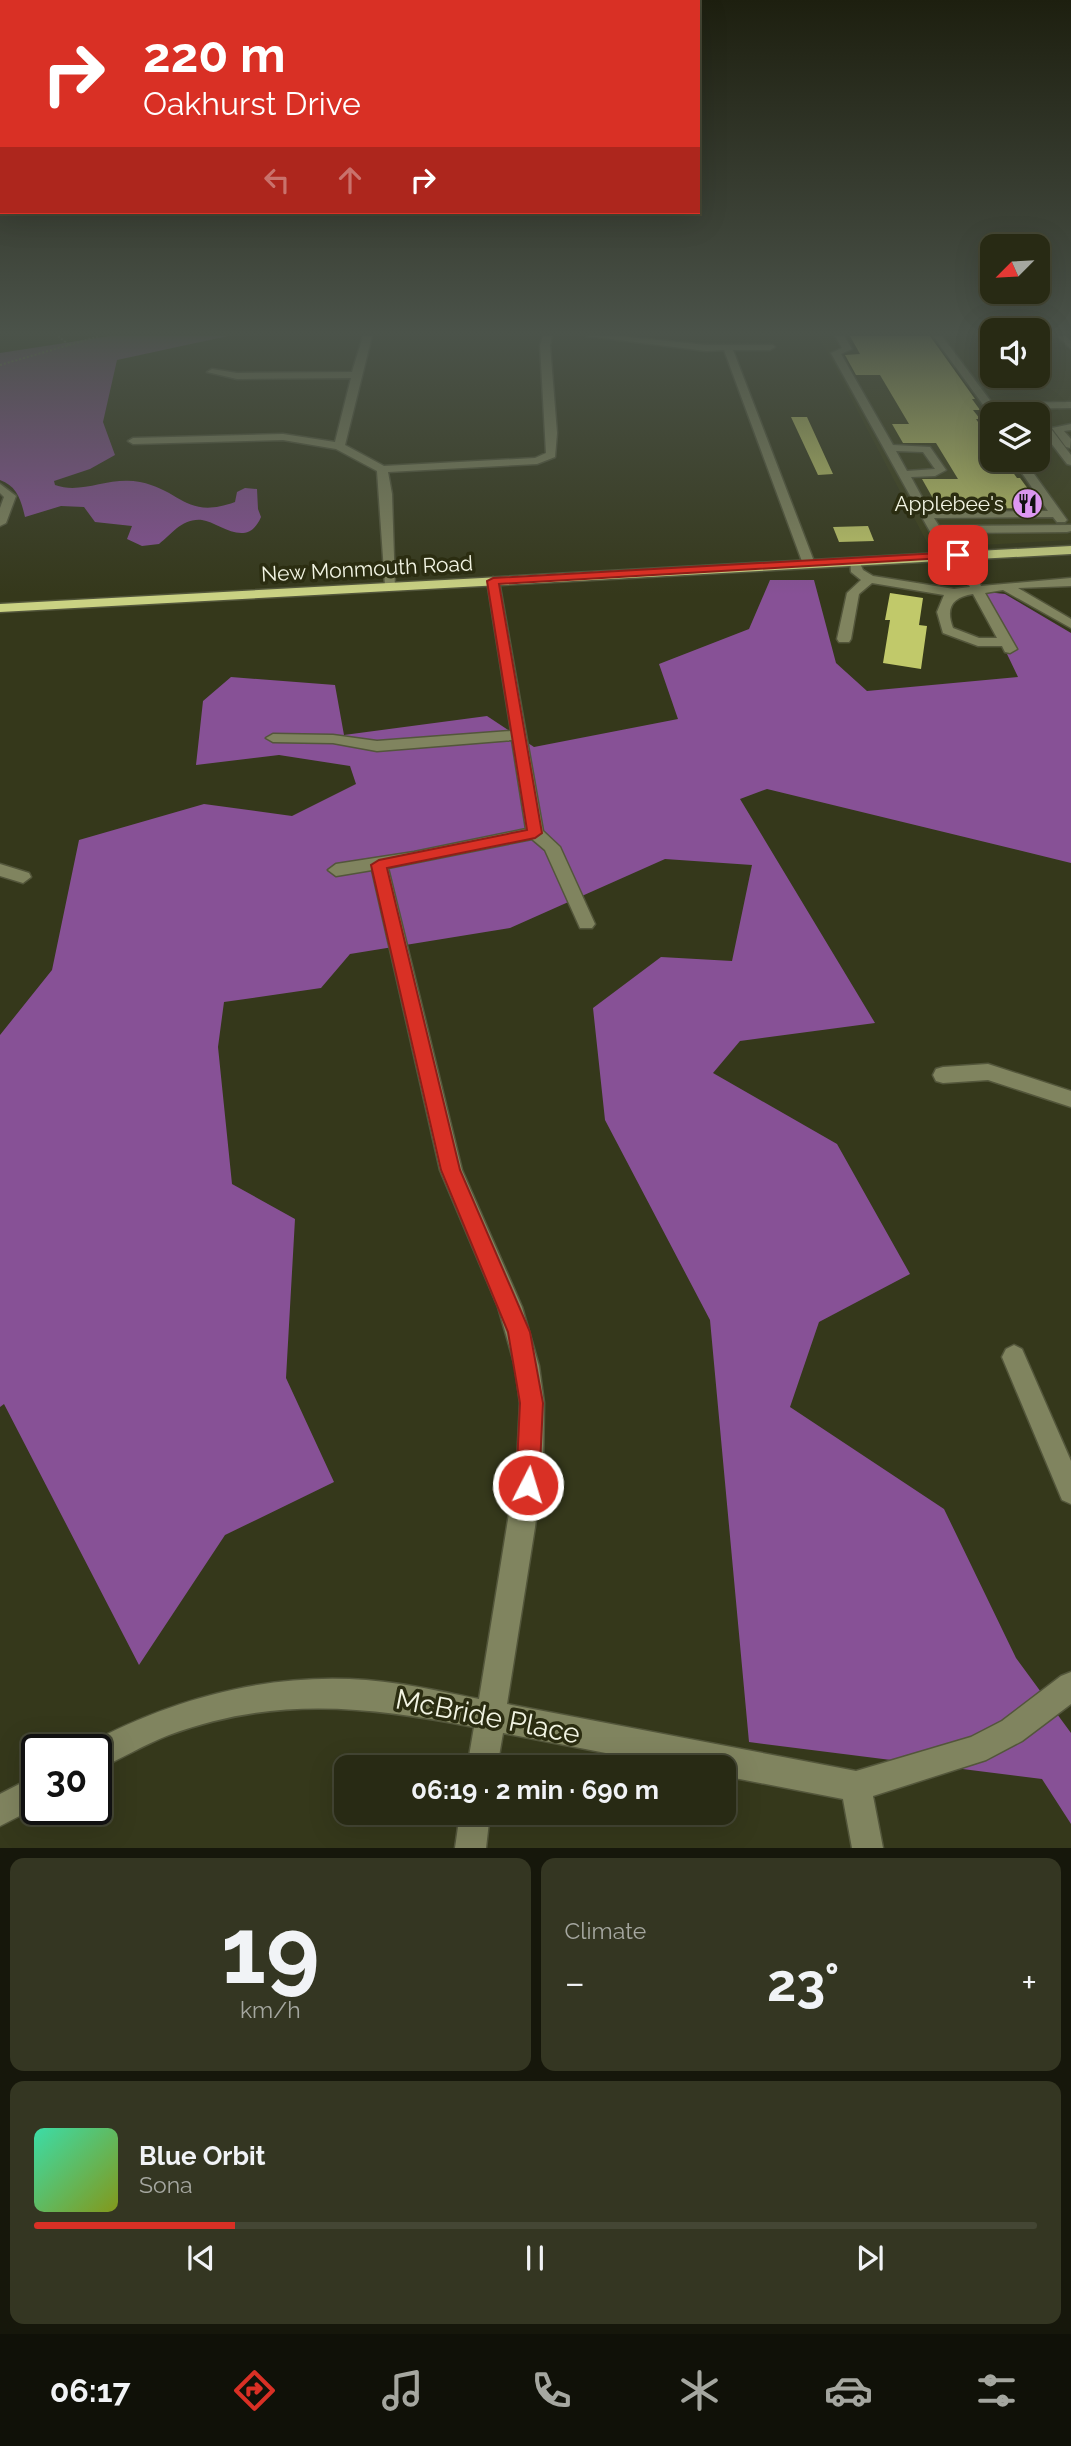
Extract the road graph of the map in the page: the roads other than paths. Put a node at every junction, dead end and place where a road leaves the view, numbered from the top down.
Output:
1 (345, 422) edge
2 (551, 422) edge
3 (756, 422) edge
4 (875, 422) edge
5 (1071, 427) edge
6 (1050, 435) edge
7 (133, 441) dead end
8 (339, 446) junction
9 (1071, 446) edge
10 (890, 448) junction
11 (1071, 462) edge
12 (382, 468) junction
13 (1027, 472) edge
14 (905, 474) junction
15 (0, 487) edge
16 (927, 515) junction
17 (0, 523) edge
18 (1065, 524) edge
19 (935, 530) junction
20 (1071, 550) edge
21 (953, 555) junction
22 (854, 562) junction
23 (809, 564) junction
24 (869, 579) junction
25 (493, 581) junction
26 (1071, 582) edge
27 (391, 586) junction
28 (1005, 586) junction
29 (976, 589) junction
30 (954, 593) junction
31 (0, 608) edge
32 (1071, 624) edge
33 (844, 639) dead end
34 (519, 735) junction
35 (273, 738) dead end
36 (535, 833) junction
37 (379, 865) junction
38 (0, 870) edge
39 (336, 870) dead end
40 (23, 877) dead end
41 (586, 924) dead end
42 (943, 1075) dead end
43 (1071, 1099) edge
44 (1014, 1357) dead end
45 (1071, 1491) edge
46 (1071, 1686) edge
47 (491, 1716) junction
48 (112, 1747) edge
49 (484, 1755) edge
50 (856, 1786) junction
51 (21, 1799) edge
52 (0, 1811) edge
53 (473, 1825) edge
54 (470, 1847) edge
55 (868, 1847) edge

1 - 8 street
2 - 12 street
3 - 23 street
4 - 10 street
5 - 9 street
6 - 11 street
7 - 8 street
8 - 12 street
10 - 14 street
10 - 14 street
12 - 27 street
13 - 18 street
14 - 16 street
15 - 17 street
16 - 18 street
16 - 19 street
18 - 19 street
19 - 21 street
20 - 21 main road, New Monmouth Road
21 - 22 main road, New Monmouth Road
21 - 29 street
22 - 23 main road, New Monmouth Road
22 - 24 street
23 - 25 main road, New Monmouth Road
24 - 30 street
24 - 33 street
25 - 27 main road, New Monmouth Road
25 - 34 street
26 - 28 street
27 - 31 main road, New Monmouth Road
28 - 29 street
28 - 32 street
29 - 30 street
29 - 30 street
34 - 35 street
34 - 36 street
36 - 37 street
36 - 41 street
37 - 39 street
37 - 47 street
38 - 40 street
42 - 43 street
44 - 45 street
46 - 50 street, McBride Place
47 - 48 street, McBride Place
47 - 49 street
47 - 50 street, McBride Place
50 - 55 street
51 - 52 street
53 - 54 street

